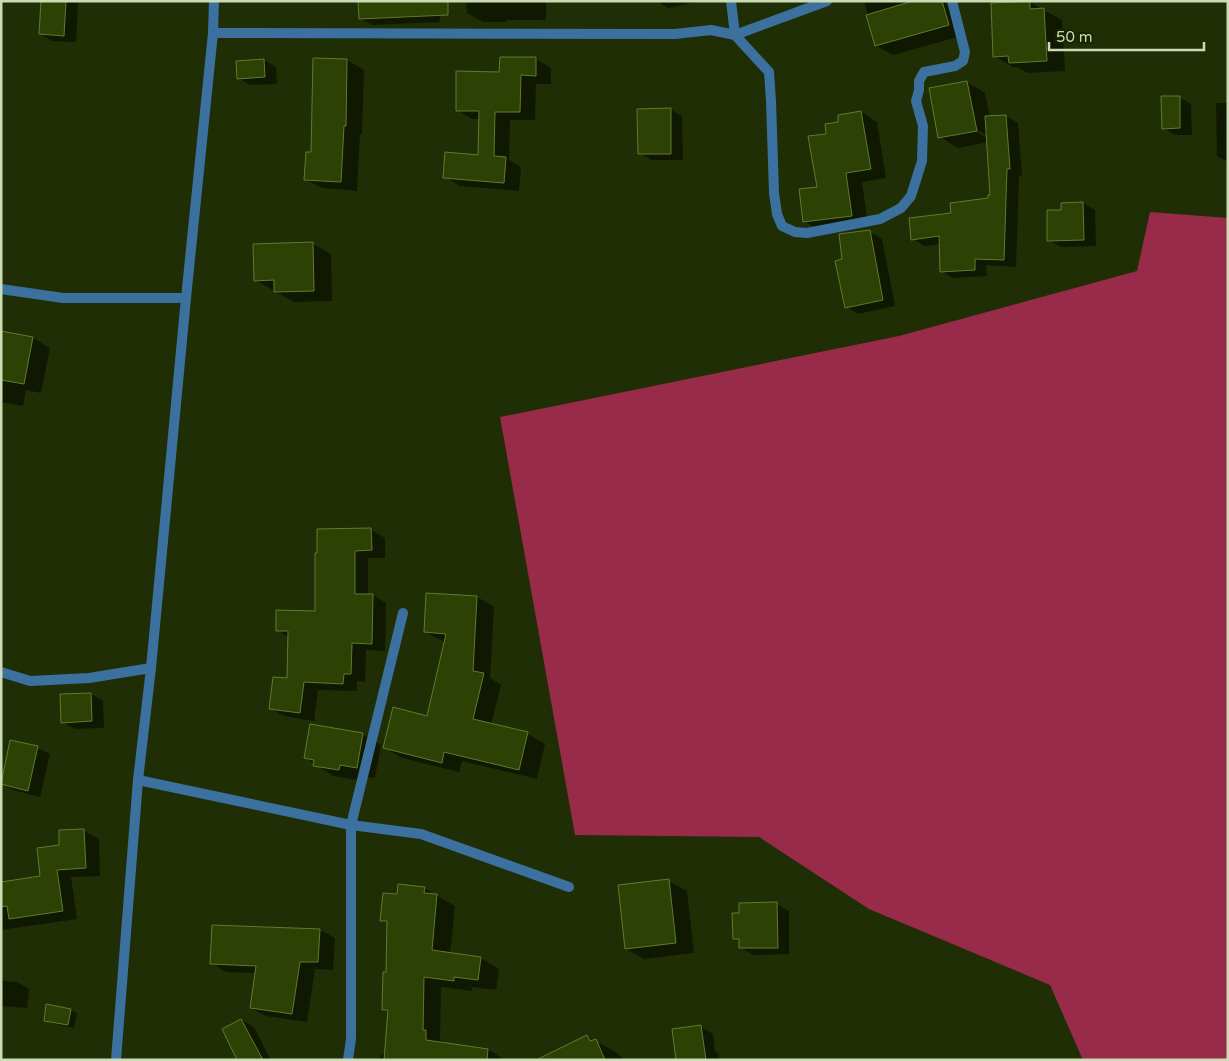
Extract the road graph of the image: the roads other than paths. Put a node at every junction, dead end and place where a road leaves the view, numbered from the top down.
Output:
1 (214, 1) edge
2 (731, 1) edge
3 (827, 1) edge
4 (952, 1) edge
5 (213, 33) junction
6 (735, 34) junction
7 (1, 289) edge
8 (186, 298) junction
9 (403, 613) dead end
10 (151, 668) junction
11 (1, 672) edge
12 (138, 780) junction
13 (351, 825) junction
14 (569, 887) dead end
15 (116, 1060) edge
16 (348, 1060) edge

1 - 5 street
2 - 6 street
3 - 6 street
4 - 6 street
5 - 6 street
5 - 8 street
7 - 8 street
8 - 10 street
9 - 13 street
10 - 11 street
10 - 12 street
12 - 13 street
12 - 15 street
13 - 14 street
13 - 16 street

